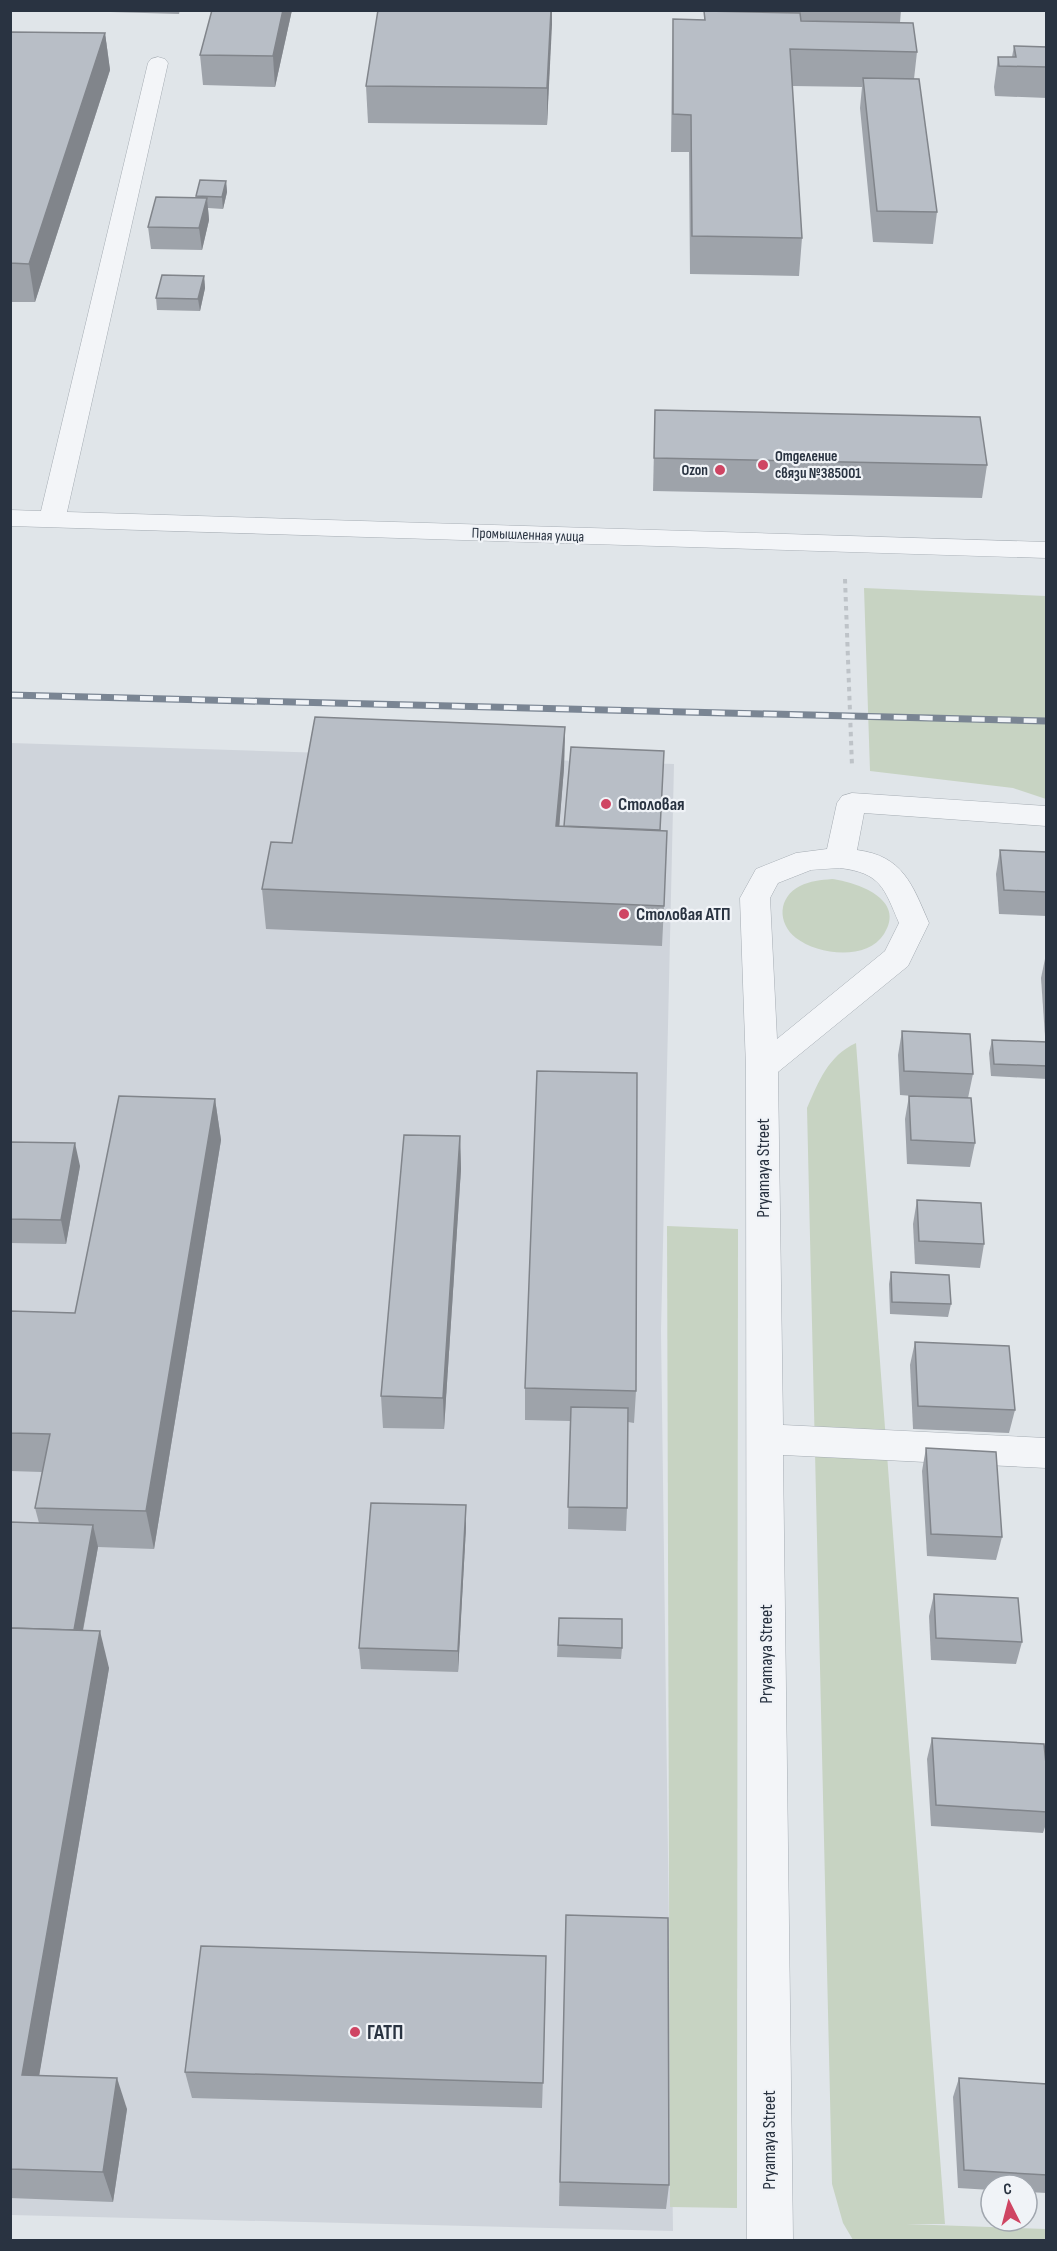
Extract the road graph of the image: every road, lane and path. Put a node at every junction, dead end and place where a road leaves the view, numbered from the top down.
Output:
1 (158, 63) dead end
2 (10, 518) edge
3 (52, 519) junction
4 (844, 545) junction
5 (1047, 549) edge
6 (852, 803) junction
7 (1047, 816) edge
8 (840, 858) junction
9 (762, 1068) junction
10 (764, 1439) junction
11 (1047, 1453) edge
12 (770, 2241) edge

1 - 3 street
2 - 3 street, Промышленная улица
3 - 4 street, Промышленная улица
4 - 5 street, Промышленная улица
4 - 6 path
6 - 7 street
6 - 8 street
8 - 9 street, Pryamaya Street
8 - 9 street, Pryamaya Street
9 - 10 street, Pryamaya Street
10 - 11 street
10 - 12 street, Pryamaya Street

